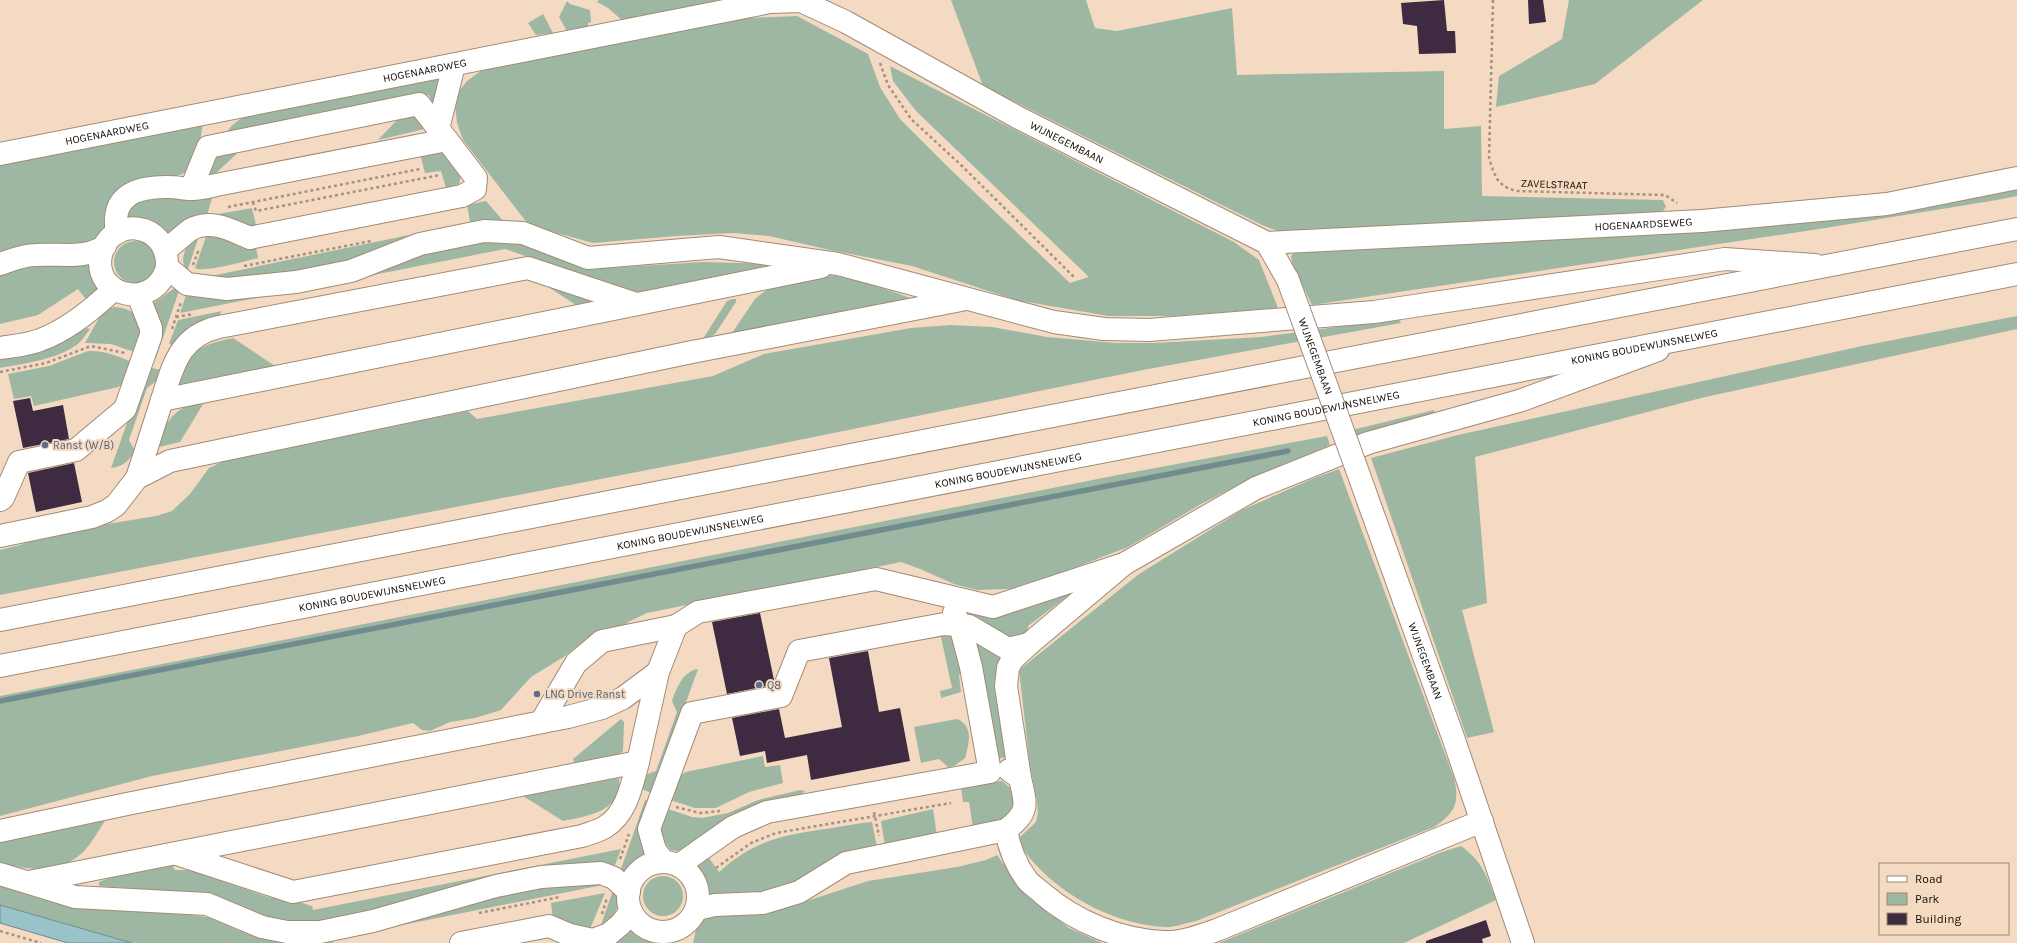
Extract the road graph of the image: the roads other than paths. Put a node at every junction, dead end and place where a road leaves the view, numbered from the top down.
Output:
1 (832, 0) edge
2 (846, 22) junction
3 (454, 64) junction
4 (212, 113) junction
5 (442, 134) junction
6 (208, 148) junction
7 (0, 154) edge
8 (2017, 178) edge
9 (191, 189) junction
10 (2017, 230) edge
11 (111, 240) junction
12 (1267, 243) junction
13 (166, 258) junction
14 (0, 264) edge
15 (838, 264) junction
16 (1830, 266) junction
17 (2017, 274) edge
18 (114, 289) junction
19 (138, 295) junction
20 (965, 299) junction
21 (637, 304) junction
22 (1689, 339) junction
23 (0, 348) edge
24 (162, 400) junction
25 (137, 478) junction
26 (0, 500) edge
27 (0, 536) edge
28 (1124, 564) junction
29 (945, 594) junction
30 (0, 620) edge
31 (960, 625) junction
32 (676, 626) junction
33 (1029, 644) junction
34 (0, 666) edge
35 (658, 672) junction
36 (540, 722) junction
37 (638, 762) junction
38 (990, 772) junction
39 (1020, 778) junction
40 (1482, 822) junction
41 (1006, 830) junction
42 (0, 831) edge
43 (176, 854) junction
44 (672, 863) junction
45 (0, 874) edge
46 (29, 882) junction
47 (630, 902) junction
48 (697, 909) junction
49 (683, 935) edge
50 (291, 937) edge
51 (461, 943) edge
52 (1523, 943) edge

1 - 2 main road
2 - 3 main road, HOGENAARDWEG
2 - 12 main road, WIJNEGEMBAAN
3 - 4 main road, HOGENAARDWEG
3 - 5 main road
4 - 6 main road
4 - 7 main road, HOGENAARDWEG
5 - 6 main road
5 - 9 main road
5 - 13 main road
6 - 9 main road
8 - 12 main road, HOGENAARDSEWEG
9 - 11 main road
10 - 16 main road
11 - 13 main road
11 - 14 main road
11 - 18 main road
12 - 40 main road, WIJNEGEMBAAN, bridge
13 - 15 main road
13 - 19 main road
15 - 20 main road
15 - 21 main road
16 - 20 main road
16 - 30 main road
17 - 22 main road, KONING BOUDEWIJNSNELWEG
18 - 19 main road
18 - 23 main road
19 - 26 main road
20 - 25 main road
21 - 24 main road
21 - 24 main road
22 - 28 main road
22 - 34 main road, KONING BOUDEWIJNSNELWEG
24 - 25 main road
25 - 27 main road
28 - 29 main road
28 - 33 main road
29 - 31 main road
29 - 32 main road
31 - 33 main road
31 - 38 main road
31 - 44 main road
32 - 35 main road
32 - 36 main road
33 - 39 main road
35 - 36 main road
35 - 37 main road
36 - 42 main road
37 - 43 main road
37 - 43 main road
38 - 39 main road
38 - 44 main road
39 - 41 main road
40 - 41 main road
40 - 52 main road, WIJNEGEMBAAN
41 - 48 main road
43 - 46 main road
44 - 47 main road
44 - 48 main road
45 - 46 main road
46 - 50 main road
47 - 49 main road
47 - 50 main road
47 - 51 main road
48 - 49 main road

